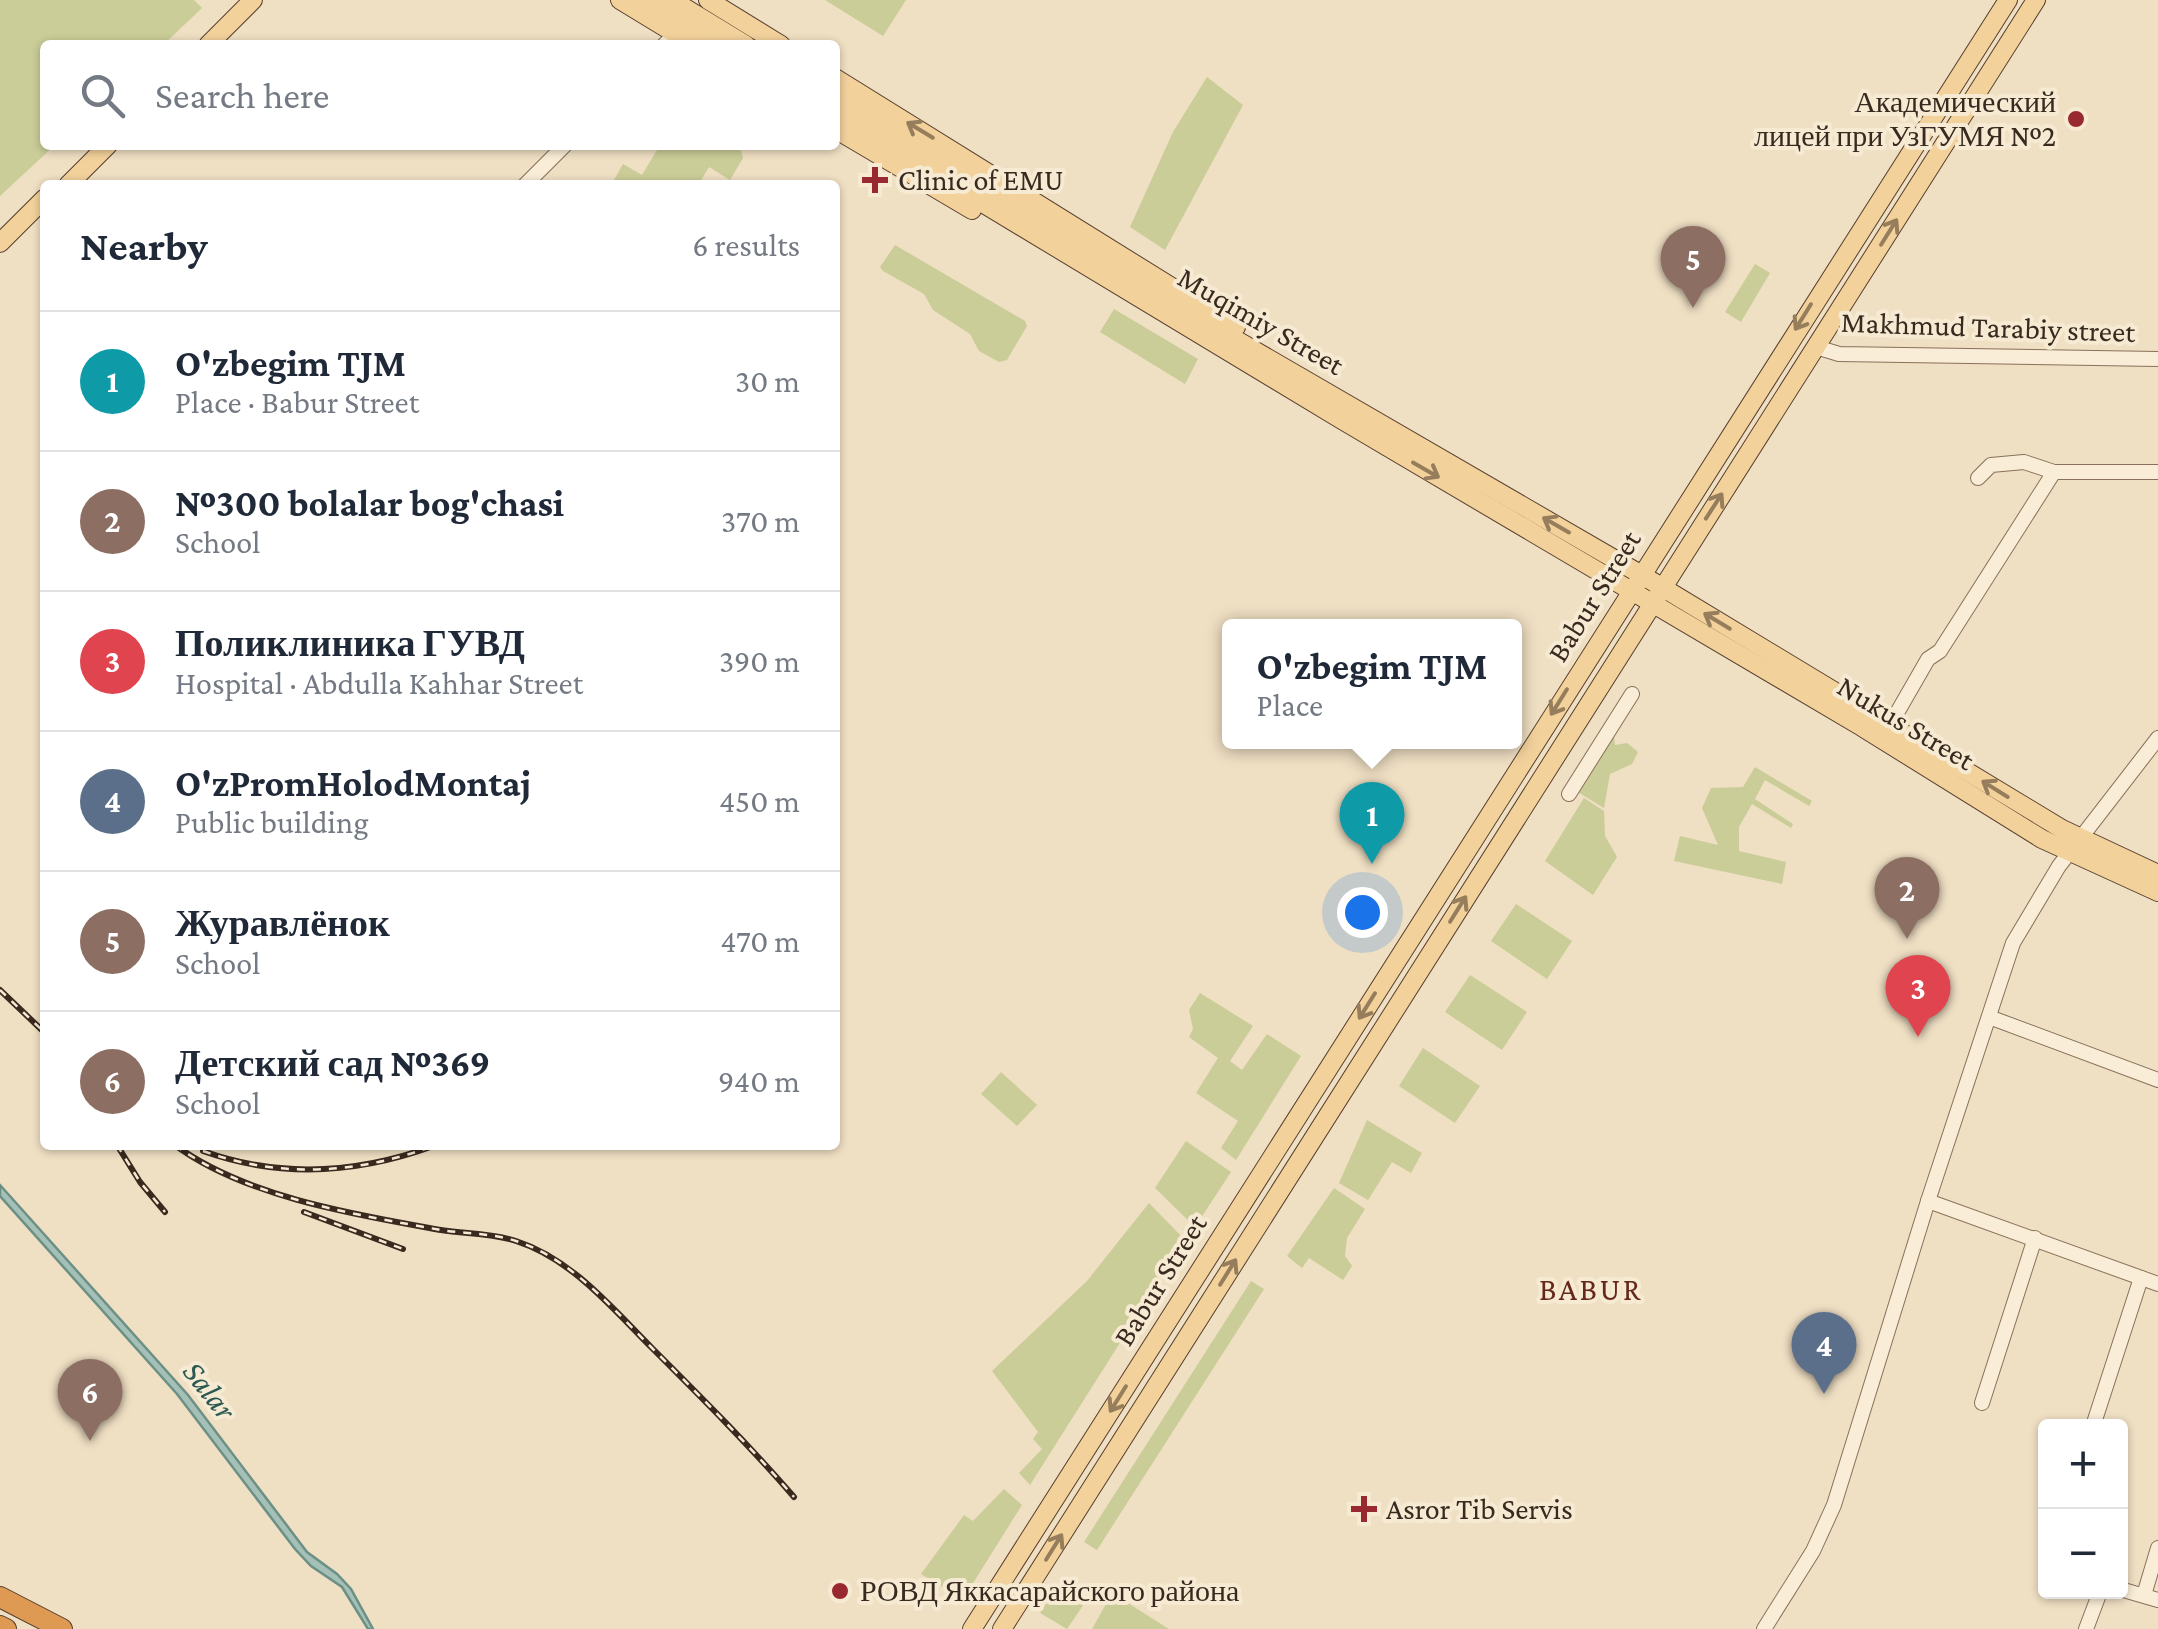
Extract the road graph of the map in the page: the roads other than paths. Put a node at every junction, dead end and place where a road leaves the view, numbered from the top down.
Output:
1 (242, 0) edge
2 (254, 0) edge
3 (620, 0) edge
4 (672, 0) edge
5 (708, 0) edge
6 (2008, 0) edge
7 (2036, 0) edge
8 (642, 5) edge
9 (670, 39) edge
10 (203, 40) edge
11 (213, 40) edge
12 (710, 40) edge
13 (738, 40) edge
14 (773, 40) edge
15 (840, 81) edge
16 (840, 102) edge
17 (840, 116) edge
18 (840, 132) edge
19 (906, 149) junction
20 (93, 150) edge
21 (103, 150) edge
22 (560, 150) edge
23 (63, 180) edge
24 (73, 180) edge
25 (530, 180) edge
26 (40, 203) edge
27 (40, 213) edge
28 (0, 243) edge
29 (0, 254) edge
30 (1816, 346) junction
31 (2158, 359) edge
32 (1766, 376) junction
33 (1788, 390) junction
34 (1345, 412) junction
35 (2054, 472) junction
36 (2158, 472) edge
37 (1978, 478) dead end
38 (1635, 582) junction
39 (1657, 595) junction
40 (1632, 694) dead end
41 (1890, 725) junction
42 (2158, 738) edge
43 (1569, 794) dead end
44 (2074, 846) junction
45 (2158, 874) edge
46 (2158, 892) edge
47 (1398, 956) junction
48 (1419, 970) junction
49 (1989, 1017) junction
50 (2158, 1080) edge
51 (1928, 1201) junction
52 (2035, 1238) junction
53 (2141, 1278) junction
54 (2158, 1284) edge
55 (1982, 1403) dead end
56 (2095, 1419) edge
57 (2158, 1548) edge
58 (0, 1597) edge
59 (2151, 1598) edge
60 (2097, 1599) edge
61 (1770, 1628) edge
62 (62, 1629) edge
63 (972, 1629) edge
64 (1002, 1629) edge
65 (2086, 1629) edge

1 - 10 main road
2 - 11 main road
3 - 8 main road
4 - 13 main road
5 - 14 main road
6 -> 32 main road, Babur Street
30 -> 7 main road, Babur Street
8 - 9 main road
8 - 12 main road
34 -> 15 main road
16 - 19 main road, Muqimiy Street
17 - 19 main road, Muqimiy Street
18 - 34 main road
19 - 34 main road, Muqimiy Street
20 - 23 main road
21 - 24 main road
22 - 25 street
26 - 28 main road
27 - 29 main road
30 - 31 street, Makhmud Tarabiy street
30 - 33 main road, Babur Street
32 - 33 main road
32 - 38 main road, Babur Street
39 -> 33 main road, Babur Street
34 - 38 main road, Muqimiy Street
35 - 36 street
35 - 37 street
35 - 41 street
38 - 39 main road, Nukus Street
38 -> 47 main road, Babur Street
41 -> 39 main road, Nukus Street
39 - 44 main road, Nukus Street
48 -> 39 main road, Babur Street
40 - 43 street
44 -> 41 main road, Nukus Street
42 - 44 street
44 - 45 main road, Nukus Street
44 - 46 main road, Nukus Street
44 - 49 street
47 - 48 main road
47 -> 63 main road, Babur Street
64 -> 48 main road, Babur Street
49 - 50 street
49 - 51 street
51 - 52 street
51 - 61 street
52 - 53 street
52 - 55 street
53 - 54 street
53 - 56 street
57 - 59 street
58 - 62 highway
60 - 65 street

